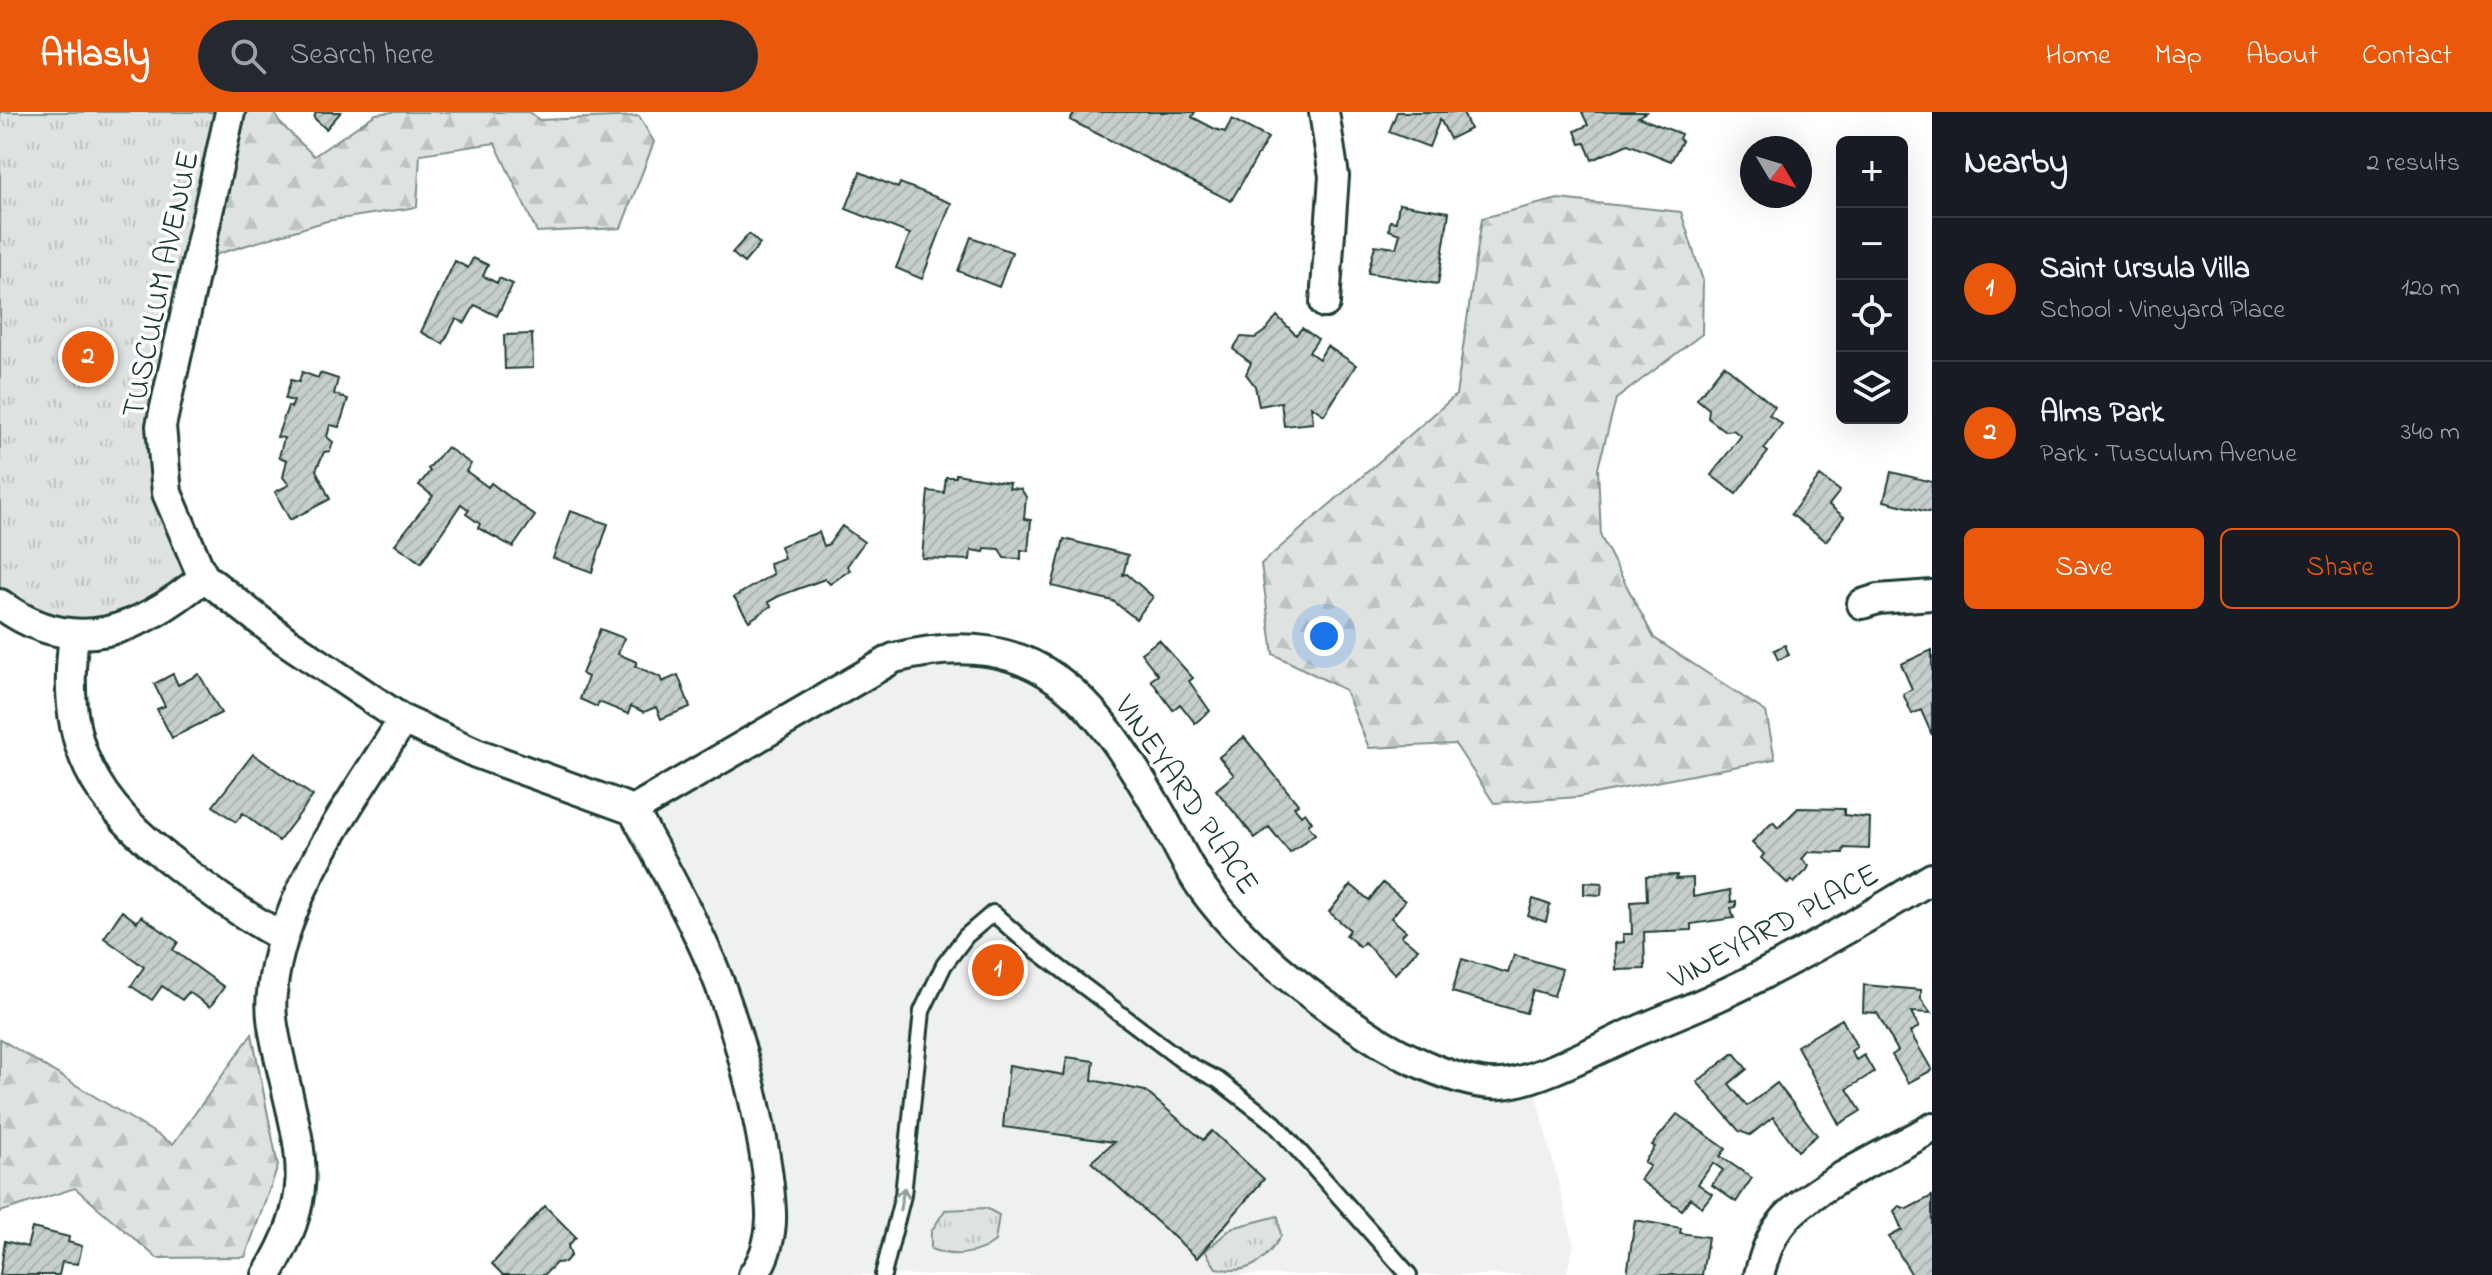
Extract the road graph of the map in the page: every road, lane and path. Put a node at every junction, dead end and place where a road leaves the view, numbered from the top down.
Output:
1 (230, 112) edge
2 (1324, 112) edge
3 (1325, 303) dead end
4 (204, 577) junction
5 (1932, 595) edge
6 (0, 604) edge
7 (1862, 604) dead end
8 (74, 636) junction
9 (403, 720) junction
10 (633, 810) junction
11 (1932, 878) edge
12 (281, 936) junction
13 (1932, 1128) edge
14 (267, 1275) edge
15 (753, 1275) edge
16 (883, 1275) edge
17 (1409, 1275) edge
18 (1759, 1275) edge

1 - 4 street, TUSCULUM AVENUE
2 - 3 street
4 - 8 street
4 - 9 street, TUSCULUM AVENUE
5 - 7 street
6 - 8 street
8 - 12 street
9 - 10 street, TUSCULUM AVENUE
9 - 12 street
10 - 11 street, VINEYARD PLACE
10 - 15 street
12 - 14 street
13 - 18 street
16 -> 17 lane

